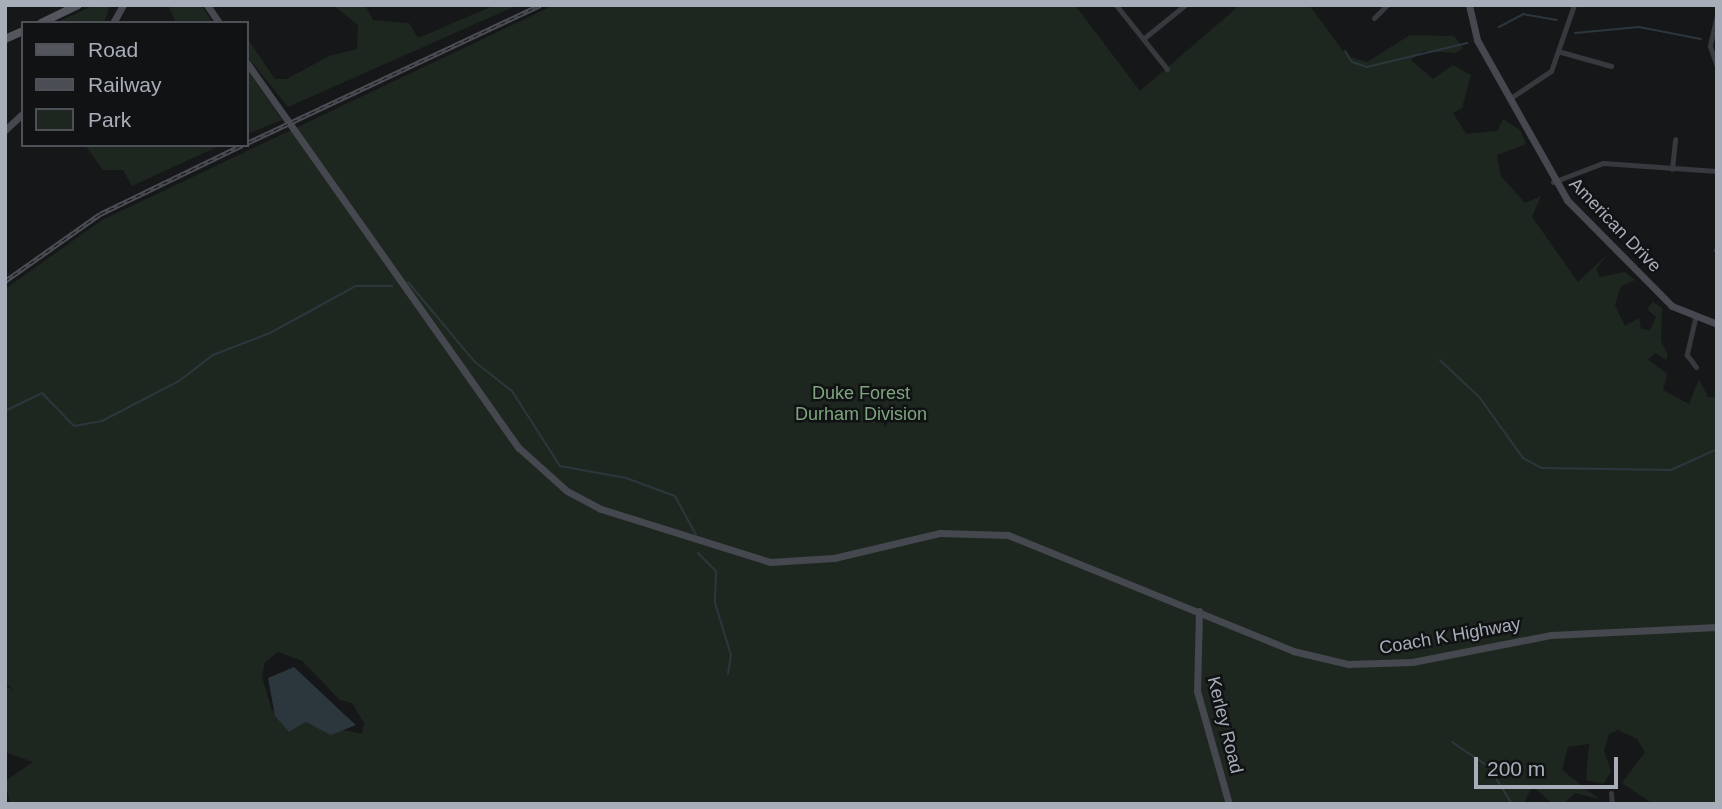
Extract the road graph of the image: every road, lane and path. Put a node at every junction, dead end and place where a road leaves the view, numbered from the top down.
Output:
1 (78, 5) edge
2 (206, 5) edge
3 (1116, 5) edge
4 (1185, 5) edge
5 (1387, 5) edge
6 (1469, 5) edge
7 (1574, 5) edge
8 (1717, 15) edge
9 (1374, 18) dead end
10 (45, 21) edge
11 (218, 21) edge
12 (21, 32) edge
13 (5, 39) edge
14 (1143, 39) junction
15 (1561, 52) junction
16 (248, 64) edge
17 (1611, 66) dead end
18 (1717, 66) edge
19 (1167, 69) dead end
20 (1512, 97) junction
21 (21, 115) edge
22 (5, 130) edge
23 (1675, 139) dead end
24 (1672, 169) junction
25 (1717, 171) edge
26 (1553, 181) junction
27 (1695, 319) junction
28 (1717, 324) edge
29 (1696, 367) dead end
30 (1199, 611) junction
31 (1717, 627) edge
32 (1611, 793) dead end
33 (1229, 804) edge
34 (1612, 804) edge

1 - 10 main road
2 - 11 street
3 - 14 street
4 - 14 street
5 - 9 street
6 - 20 street, American Drive
7 - 15 street
8 - 18 street
12 - 13 main road
14 - 19 street
15 - 17 street
15 - 20 street
16 - 30 street, Coach K Highway
20 - 26 street, American Drive
21 - 22 street
23 - 24 street
24 - 25 street
24 - 26 street
26 - 27 street, American Drive
27 - 28 street, American Drive
27 - 29 street
30 - 31 street, Coach K Highway
30 - 33 street, Kerley Road
32 - 34 street

